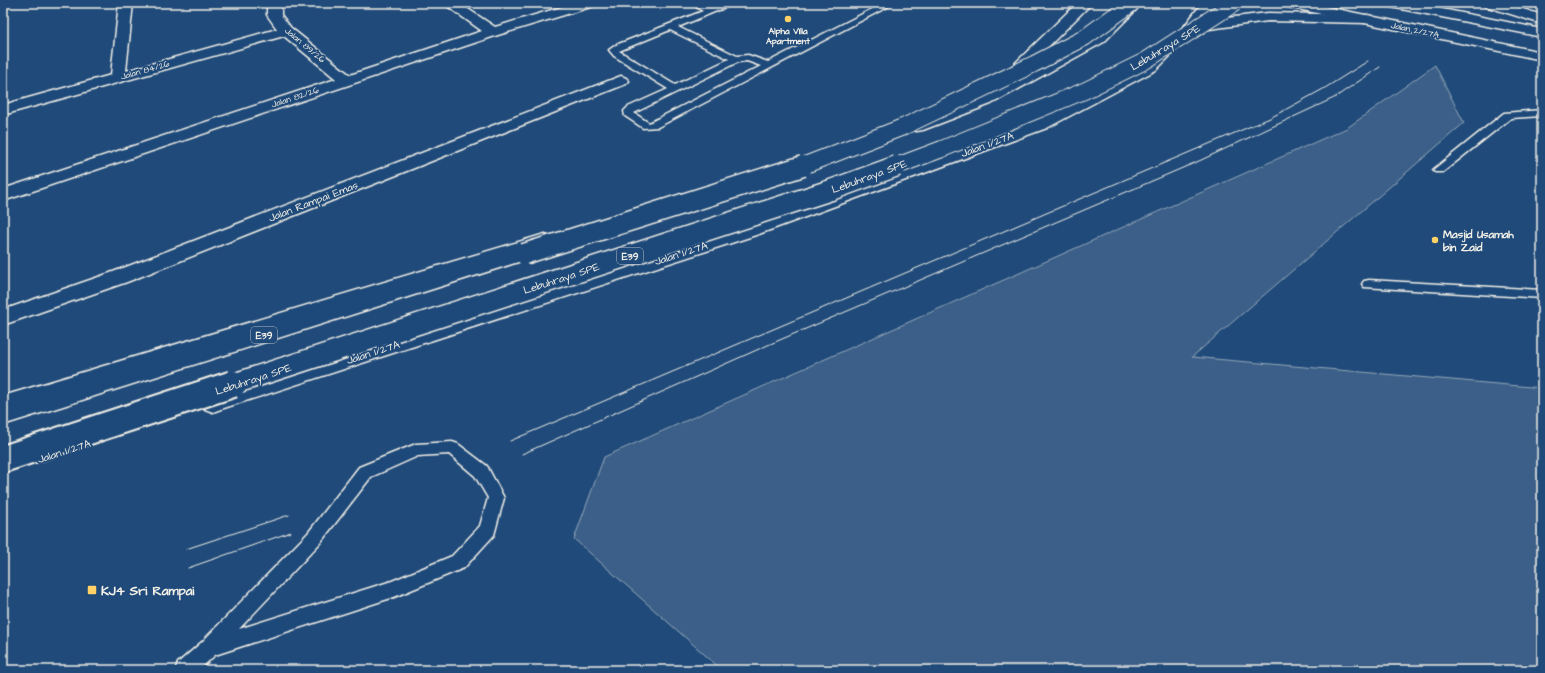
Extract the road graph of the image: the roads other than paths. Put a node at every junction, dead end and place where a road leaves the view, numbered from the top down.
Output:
1 (126, 3) edge
2 (274, 3) edge
3 (450, 3) edge
4 (589, 3) edge
5 (694, 3) edge
6 (732, 3) edge
7 (891, 3) edge
8 (1085, 3) edge
9 (1132, 3) edge
10 (1137, 3) edge
11 (1209, 3) edge
12 (1235, 3) edge
13 (1288, 3) edge
14 (1391, 3) edge
15 (1490, 3) edge
16 (710, 11) junction
17 (1367, 20) junction
18 (1542, 20) edge
19 (671, 27) junction
20 (1191, 27) junction
21 (286, 31) junction
22 (493, 32) junction
23 (1542, 33) edge
24 (1542, 56) edge
25 (736, 59) junction
26 (769, 66) junction
27 (118, 78) junction
28 (347, 80) junction
29 (621, 81) dead end
30 (675, 88) junction
31 (985, 101) junction
32 (3, 110) edge
33 (1542, 113) edge
34 (1439, 170) dead end
35 (3, 195) edge
36 (1369, 284) dead end
37 (1542, 294) edge
38 (3, 318) edge
39 (3, 405) edge
40 (3, 416) edge
41 (3, 459) edge
42 (3, 471) edge
43 (209, 648) junction
44 (185, 670) edge

1 - 27 main road
2 - 21 main road, Jalan 89/26
3 - 22 main road
4 - 22 main road, Jalan 82/26
5 - 16 lane
6 - 16 lane
7 - 26 lane
8 - 31 main road
9 - 40 main road, E39, bridge
10 - 31 main road
11 - 20 main road, Jalan 1/27A
12 - 41 main road, Lebuhraya SPE / E39, bridge
13 - 17 main road, Jalan 2/27A
14 - 23 main road, Jalan 2/27A
15 - 18 main road
16 - 19 lane
17 - 20 main road
17 - 24 main road, Jalan 2/27A
19 - 25 lane
19 - 30 lane
20 - 42 main road, Jalan 1/27A
21 - 27 main road, Jalan 84/26
21 - 28 main road, Jalan 89/26
22 - 28 main road, Jalan 82/26
25 - 26 lane
25 - 30 lane
26 - 30 lane
27 - 32 main road, Jalan 84/26
28 - 35 main road, Jalan 82/26
29 - 38 main road, Jalan Rampai Emas
31 - 39 main road
33 - 34 lane
36 - 37 lane
43 - 43 lane
43 - 44 lane

